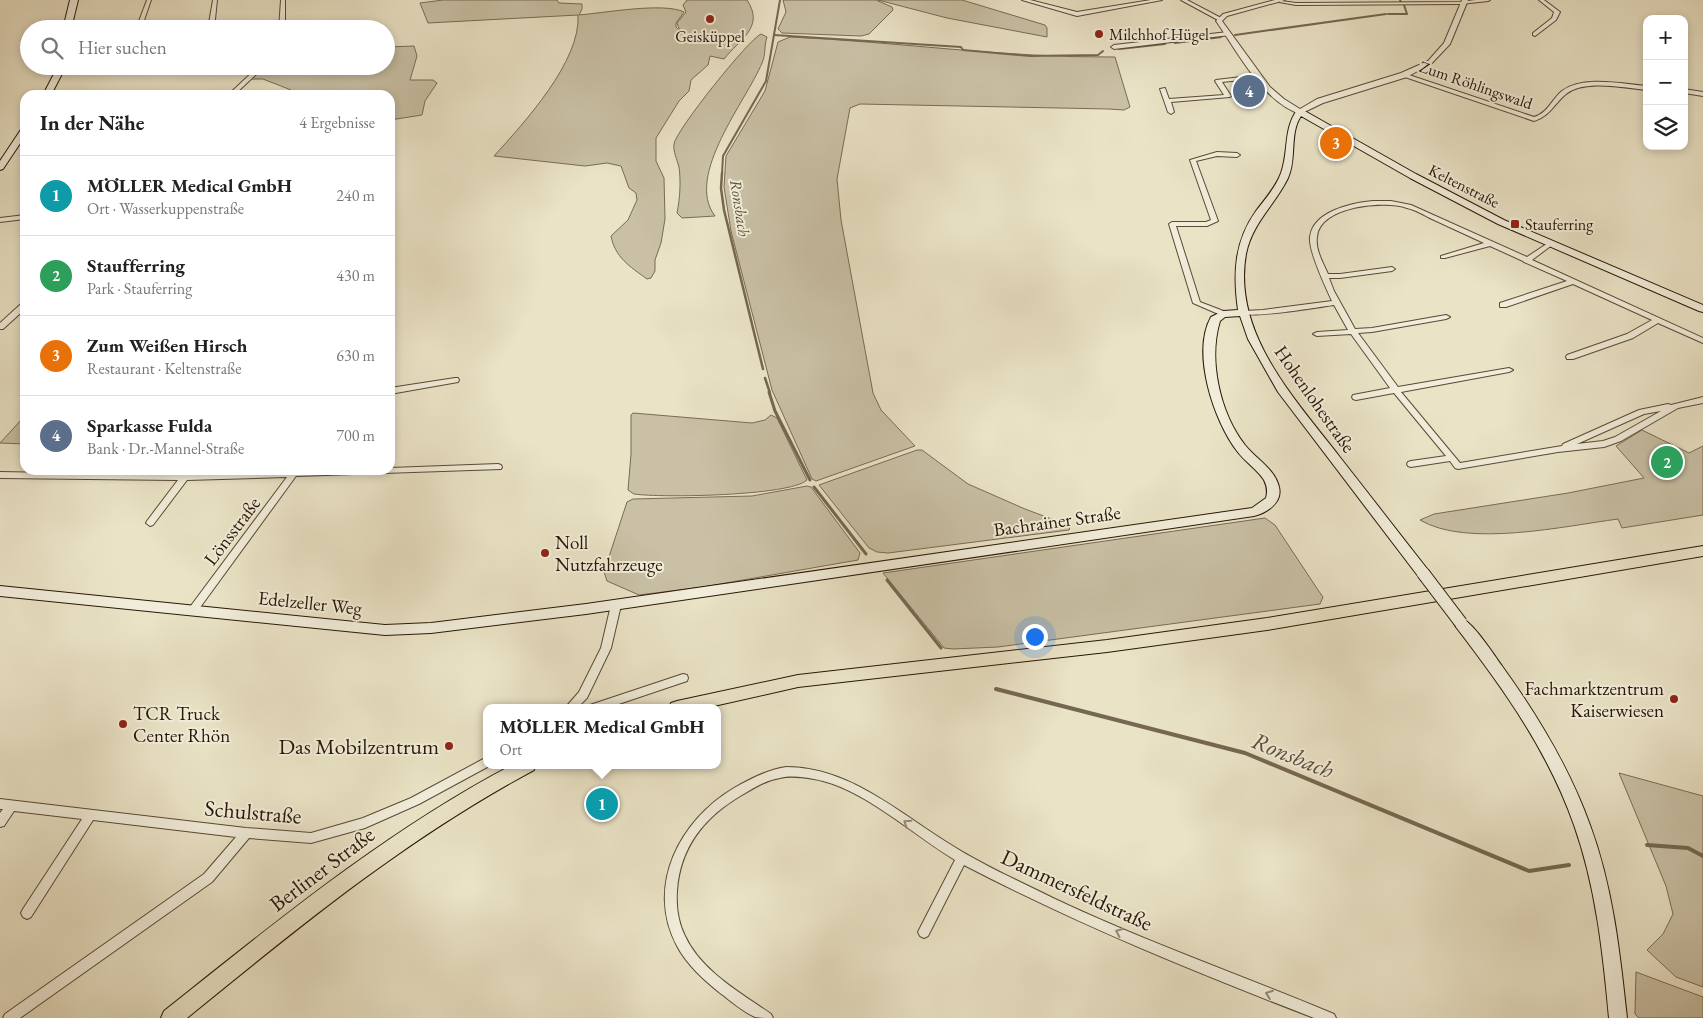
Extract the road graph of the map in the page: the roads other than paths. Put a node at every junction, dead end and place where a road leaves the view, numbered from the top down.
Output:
1 (74, 0) edge
2 (149, 0) edge
3 (215, 0) edge
4 (283, 0) edge
5 (1024, 0) edge
6 (1160, 0) edge
7 (1183, 0) edge
8 (1488, 0) edge
9 (1541, 0) edge
10 (1282, 1) edge
11 (1465, 1) edge
12 (1396, 2) edge
13 (1220, 19) junction
14 (69, 20) edge
15 (141, 20) edge
16 (212, 20) edge
17 (282, 20) edge
18 (1228, 34) junction
19 (1535, 34) dead end
20 (1114, 47) dead end
21 (57, 75) edge
22 (252, 75) edge
23 (1404, 75) junction
24 (1258, 77) junction
25 (1643, 88) edge
26 (1163, 89) dead end
27 (50, 90) edge
28 (236, 90) edge
29 (1688, 92) edge
30 (1703, 94) edge
31 (1167, 101) junction
32 (1171, 112) dead end
33 (1300, 112) junction
34 (20, 137) edge
35 (1237, 155) dead end
36 (0, 167) edge
37 (20, 218) edge
38 (0, 220) edge
39 (1489, 244) junction
40 (1550, 244) junction
41 (1442, 257) dead end
42 (1526, 261) junction
43 (1392, 269) dead end
44 (1324, 276) junction
45 (1572, 282) junction
46 (1334, 303) junction
47 (1503, 305) dead end
48 (20, 309) edge
49 (1703, 309) edge
50 (1244, 313) junction
51 (1223, 314) junction
52 (1446, 318) dead end
53 (1656, 321) junction
54 (0, 326) edge
55 (1353, 332) junction
56 (1317, 334) dead end
57 (1703, 342) edge
58 (1570, 356) dead end
59 (1509, 370) dead end
60 (455, 380) dead end
61 (395, 390) edge
62 (1398, 391) junction
63 (1356, 397) dead end
64 (1703, 400) edge
65 (1676, 406) junction
66 (1558, 449) junction
67 (1452, 458) junction
68 (1411, 464) dead end
69 (498, 467) dead end
70 (395, 470) edge
71 (20, 472) edge
72 (0, 475) edge
73 (169, 475) edge
74 (229, 475) edge
75 (292, 475) edge
76 (185, 477) junction
77 (150, 523) dead end
78 (1703, 551) edge
79 (0, 591) edge
80 (616, 605) junction
81 (193, 610) junction
82 (683, 678) dead end
83 (574, 704) edge
84 (606, 704) edge
85 (694, 704) edge
86 (483, 764) edge
87 (520, 769) edge
88 (819, 776) joint
89 (6, 805) edge
90 (90, 815) junction
91 (0, 822) edge
92 (246, 833) junction
93 (962, 858) junction
94 (27, 913) dead end
95 (924, 932) dead end
96 (1617, 1014) edge
97 (9, 1018) edge
98 (171, 1018) edge
99 (767, 1018) edge
100 (1330, 1018) edge

1 - 14 main road
2 - 15 street
3 - 16 street
4 - 17 street
5 - 6 street
7 - 13 street
8 - 11 street
9 - 19 street
10 - 12 street
10 - 13 street
11 - 12 street
11 - 23 street
13 - 18 street
18 - 20 street
18 - 24 street
21 - 27 main road
22 - 28 street
23 - 25 street, Zum Röhlingswald
23 - 33 street
24 - 31 street
24 - 33 street
26 - 31 street
29 - 30 street
31 - 32 street
33 - 40 main road, Keltenstraße
33 - 50 main road, Hohenlohestraße
34 - 36 main road
35 - 51 street
37 - 38 street
39 - 41 street
39 - 42 street
39 - 44 street
40 - 42 street
40 - 49 main road, Keltenstraße
42 - 45 street
43 - 44 street
44 - 46 street
45 - 47 street
45 - 53 street
46 - 50 street
46 - 55 street
48 - 54 street
50 - 51 main road
50 - 96 main road, Hohenlohestraße, bridge
51 - 80 main road, Bachrainer Straße
52 - 55 street
53 - 57 street
53 - 58 street
55 - 56 street
55 - 62 street
59 - 62 street
60 - 61 street
62 - 63 street
62 - 67 street
64 - 65 street
65 - 66 street
65 - 66 street
66 - 67 street
67 - 68 street
69 - 70 street
71 - 72 street
73 - 76 street
74 - 76 street
75 - 81 street, Lönsstraße
76 - 77 street
78 - 85 highway
79 - 81 main road, Edelzeller Weg
80 - 81 main road, Edelzeller Weg
80 - 83 street
82 - 84 street
86 - 92 street, Schulstraße
87 - 98 highway, Berliner Straße
93 -> 88 street, Dammersfeldstraße
88 - 99 street
89 - 90 street, Schulstraße
89 - 91 street
90 - 92 street, Schulstraße
90 - 94 street
92 - 97 street
93 - 95 street
100 -> 93 street, Dammersfeldstraße

